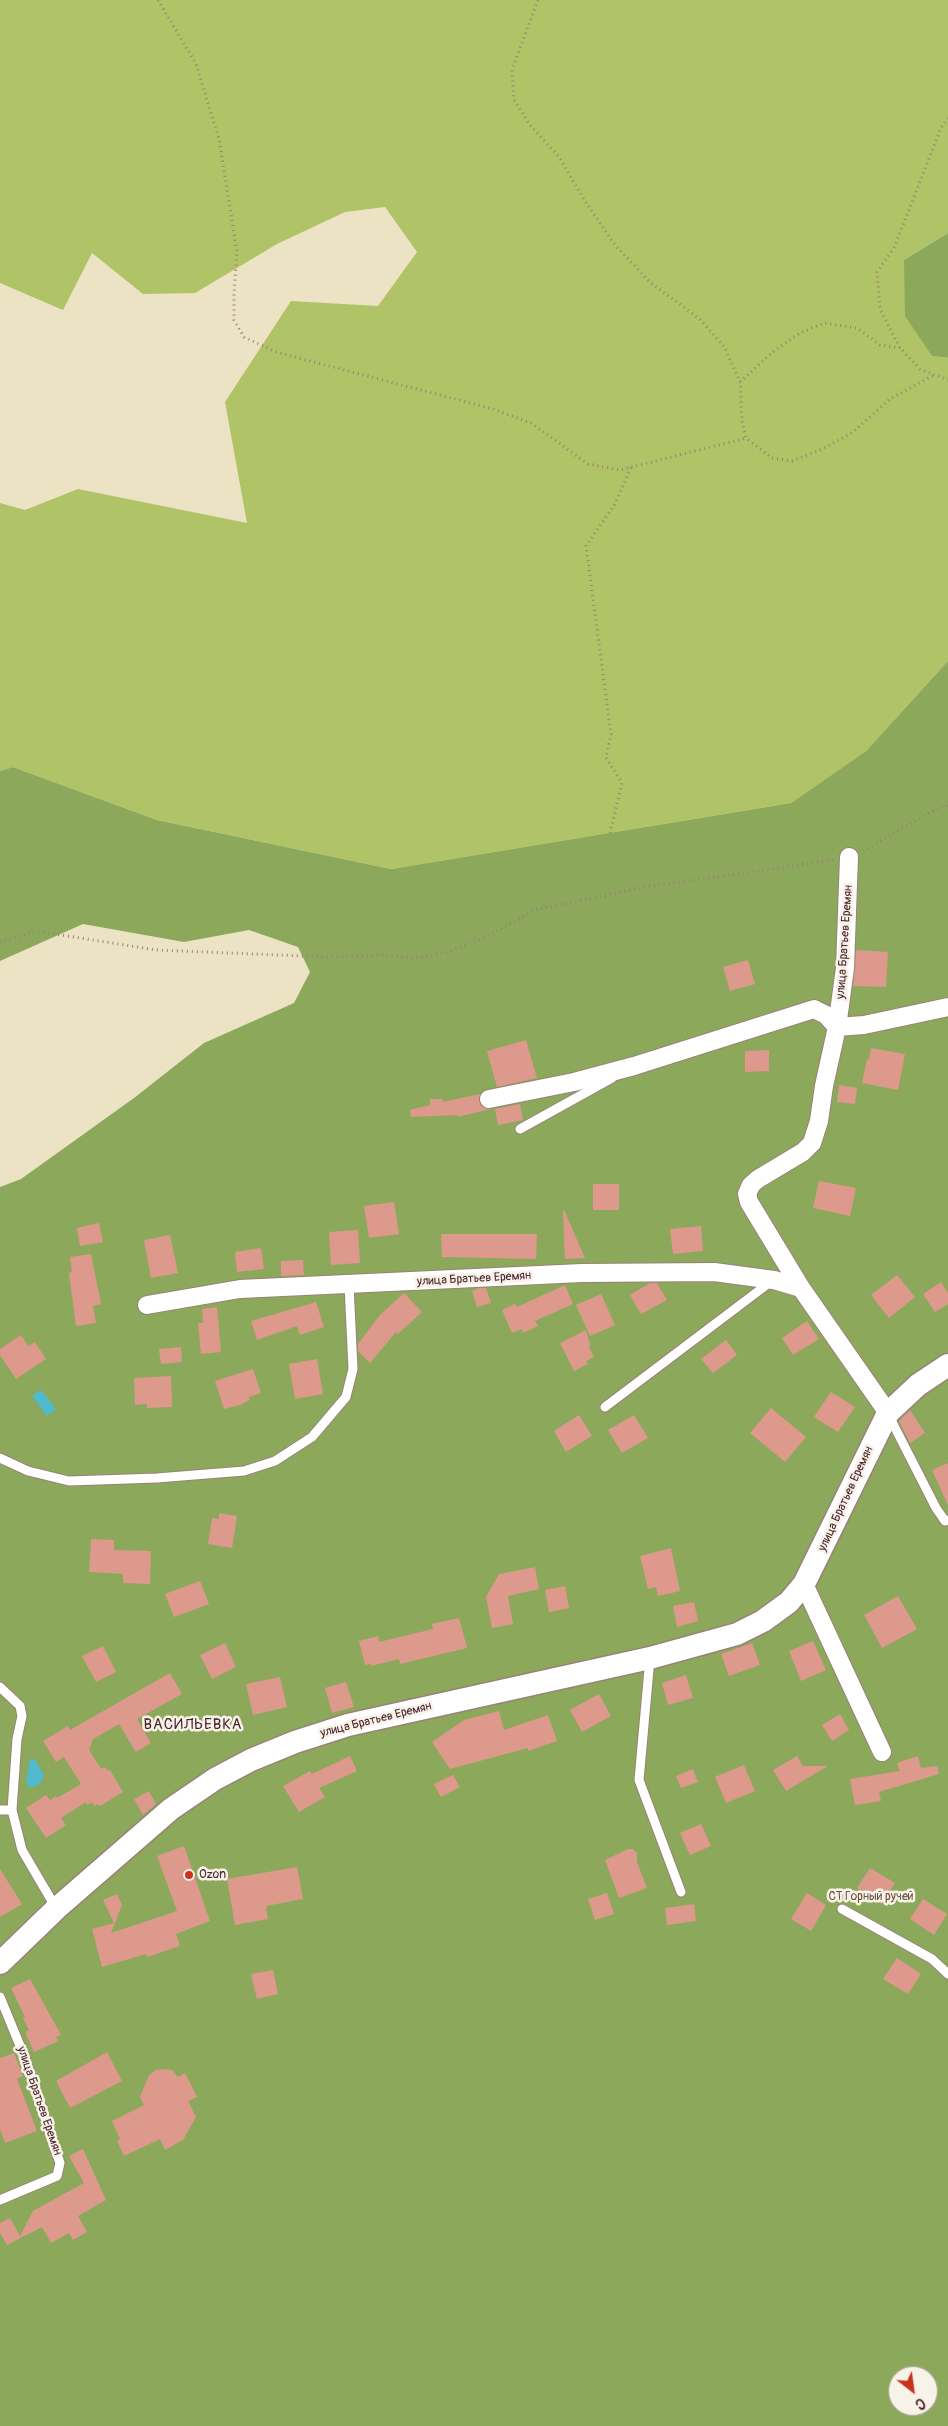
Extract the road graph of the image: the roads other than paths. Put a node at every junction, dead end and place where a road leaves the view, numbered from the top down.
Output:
1 (850, 857) road end
2 (948, 1007) edge
3 (837, 1027) junction
4 (634, 1066) junction
5 (489, 1099) dead end
6 (520, 1129) dead end
7 (774, 1280) junction
8 (349, 1285) junction
9 (801, 1288) junction
10 (147, 1304) dead end
11 (948, 1364) edge
12 (605, 1407) dead end
13 (888, 1413) junction
14 (0, 1458) edge
15 (947, 1522) edge
16 (804, 1584) junction
17 (650, 1658) junction
18 (0, 1687) edge
19 (882, 1752) dead end
20 (0, 1810) edge
21 (12, 1810) junction
22 (681, 1892) dead end
23 (56, 1908) junction
24 (842, 1909) dead end
25 (0, 1963) edge
26 (948, 1974) edge
27 (0, 1997) edge
28 (0, 2200) edge

1 - 3 street, улица Братьев Еремян
2 - 3 street
3 - 4 street, улица Братьев Еремян
3 - 9 street, улица Братьев Еремян
4 - 5 street, улица Братьев Еремян
4 - 6 lane
7 - 8 street, улица Братьев Еремян
7 - 9 street, улица Братьев Еремян
7 - 12 lane
8 - 10 street, улица Братьев Еремян
8 - 14 lane
9 - 13 street, улица Братьев Еремян
11 - 13 street, улица Братьев Еремян
13 - 15 lane
13 - 16 street, улица Братьев Еремян
16 - 17 street, улица Братьев Еремян
16 - 19 street
17 - 22 lane
17 - 23 street, улица Братьев Еремян
18 - 21 lane
20 - 21 lane
21 - 23 lane
23 - 25 street, улица Братьев Еремян
24 - 26 lane
27 - 28 lane, улица Братьев Еремян

